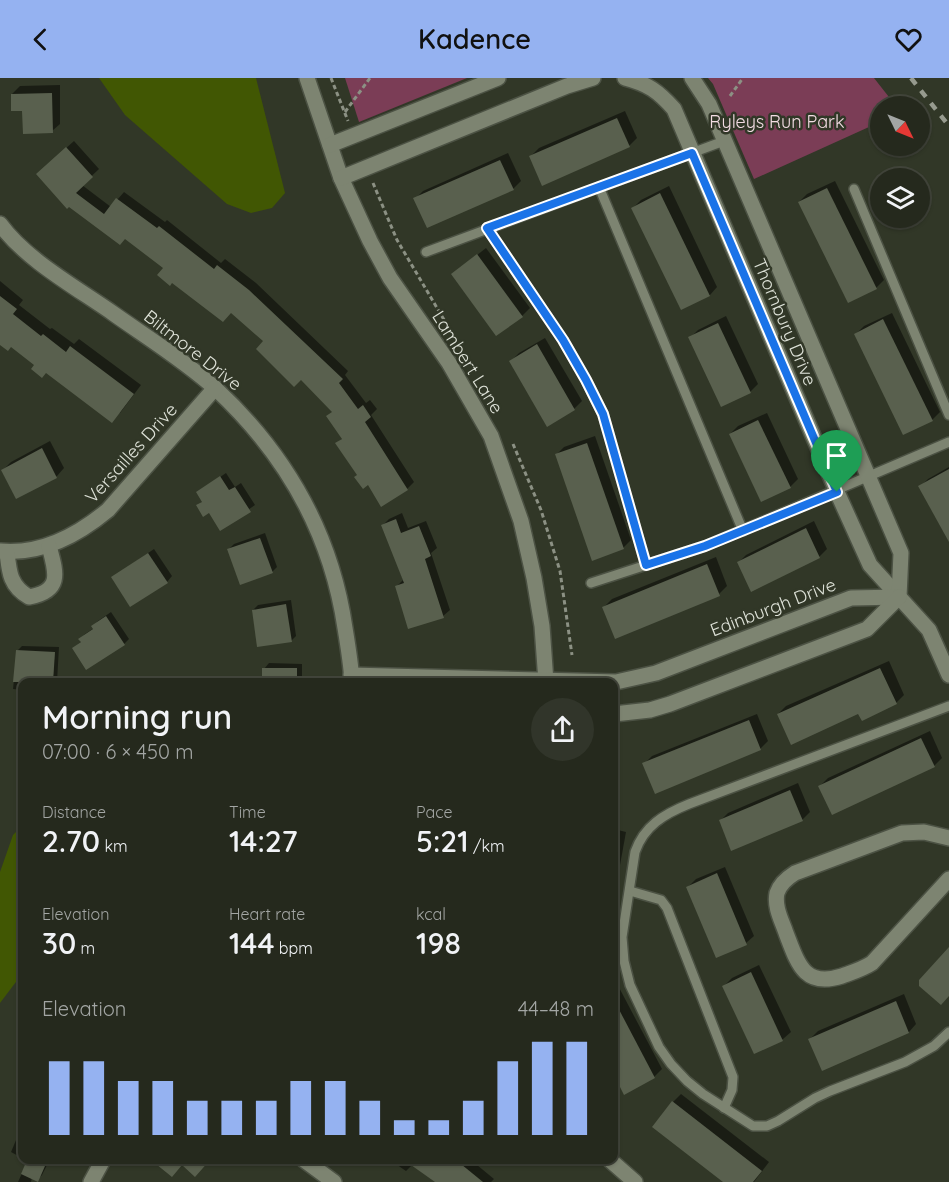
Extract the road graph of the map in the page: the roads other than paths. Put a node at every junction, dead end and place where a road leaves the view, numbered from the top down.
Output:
1 (307, 78) edge
2 (498, 78) edge
3 (593, 78) edge
4 (625, 78) edge
5 (692, 78) edge
6 (724, 141) junction
7 (330, 145) junction
8 (692, 153) junction
9 (341, 178) junction
10 (599, 188) junction
11 (854, 189) dead end
12 (0, 224) edge
13 (487, 228) junction
14 (426, 252) dead end
15 (215, 388) junction
16 (949, 415) edge
17 (949, 442) edge
18 (868, 477) junction
19 (837, 492) junction
20 (743, 531) junction
21 (49, 546) junction
22 (4, 551) edge
23 (646, 565) junction
24 (591, 583) dead end
25 (899, 597) junction
26 (949, 675) edge
27 (351, 678) edge
28 (546, 678) edge
29 (618, 682) edge
30 (949, 706) edge
31 (618, 714) edge
32 (949, 838) edge
33 (949, 879) edge
34 (630, 891) junction
35 (949, 1032) edge
36 (724, 1108) junction
37 (101, 1164) edge
38 (309, 1164) edge
39 (615, 1164) edge
40 (91, 1182) edge
41 (334, 1182) edge
42 (635, 1182) edge

1 - 7 street, Lambert Lane
2 - 7 street
3 - 9 street
4 - 8 street, Thornbury Drive
5 - 6 street, Thornbury Drive
6 - 8 lane
6 - 18 street, Thornbury Drive
7 - 9 street, Lambert Lane
8 - 10 lane
8 - 19 street, Thornbury Drive
9 - 28 street, Lambert Lane
10 - 13 lane
10 - 20 lane
11 - 16 lane
12 - 15 street, Biltmore Drive
13 - 14 lane
13 - 23 lane
15 - 21 street, Versailles Drive
15 - 27 street, Biltmore Drive
17 - 18 lane
18 - 19 lane
18 - 25 street, Thornbury Drive
19 - 20 lane
19 - 25 street, Thornbury Drive
20 - 23 lane
21 - 22 street, Versailles Drive
21 - 22 street
23 - 24 lane
25 - 26 street, Thornbury Drive
25 - 29 street, Edinburgh Drive
25 - 31 street
30 - 34 lane
32 - 33 street
34 - 36 lane
34 - 36 lane
35 - 36 lane
37 - 40 street
38 - 41 street
39 - 42 street

